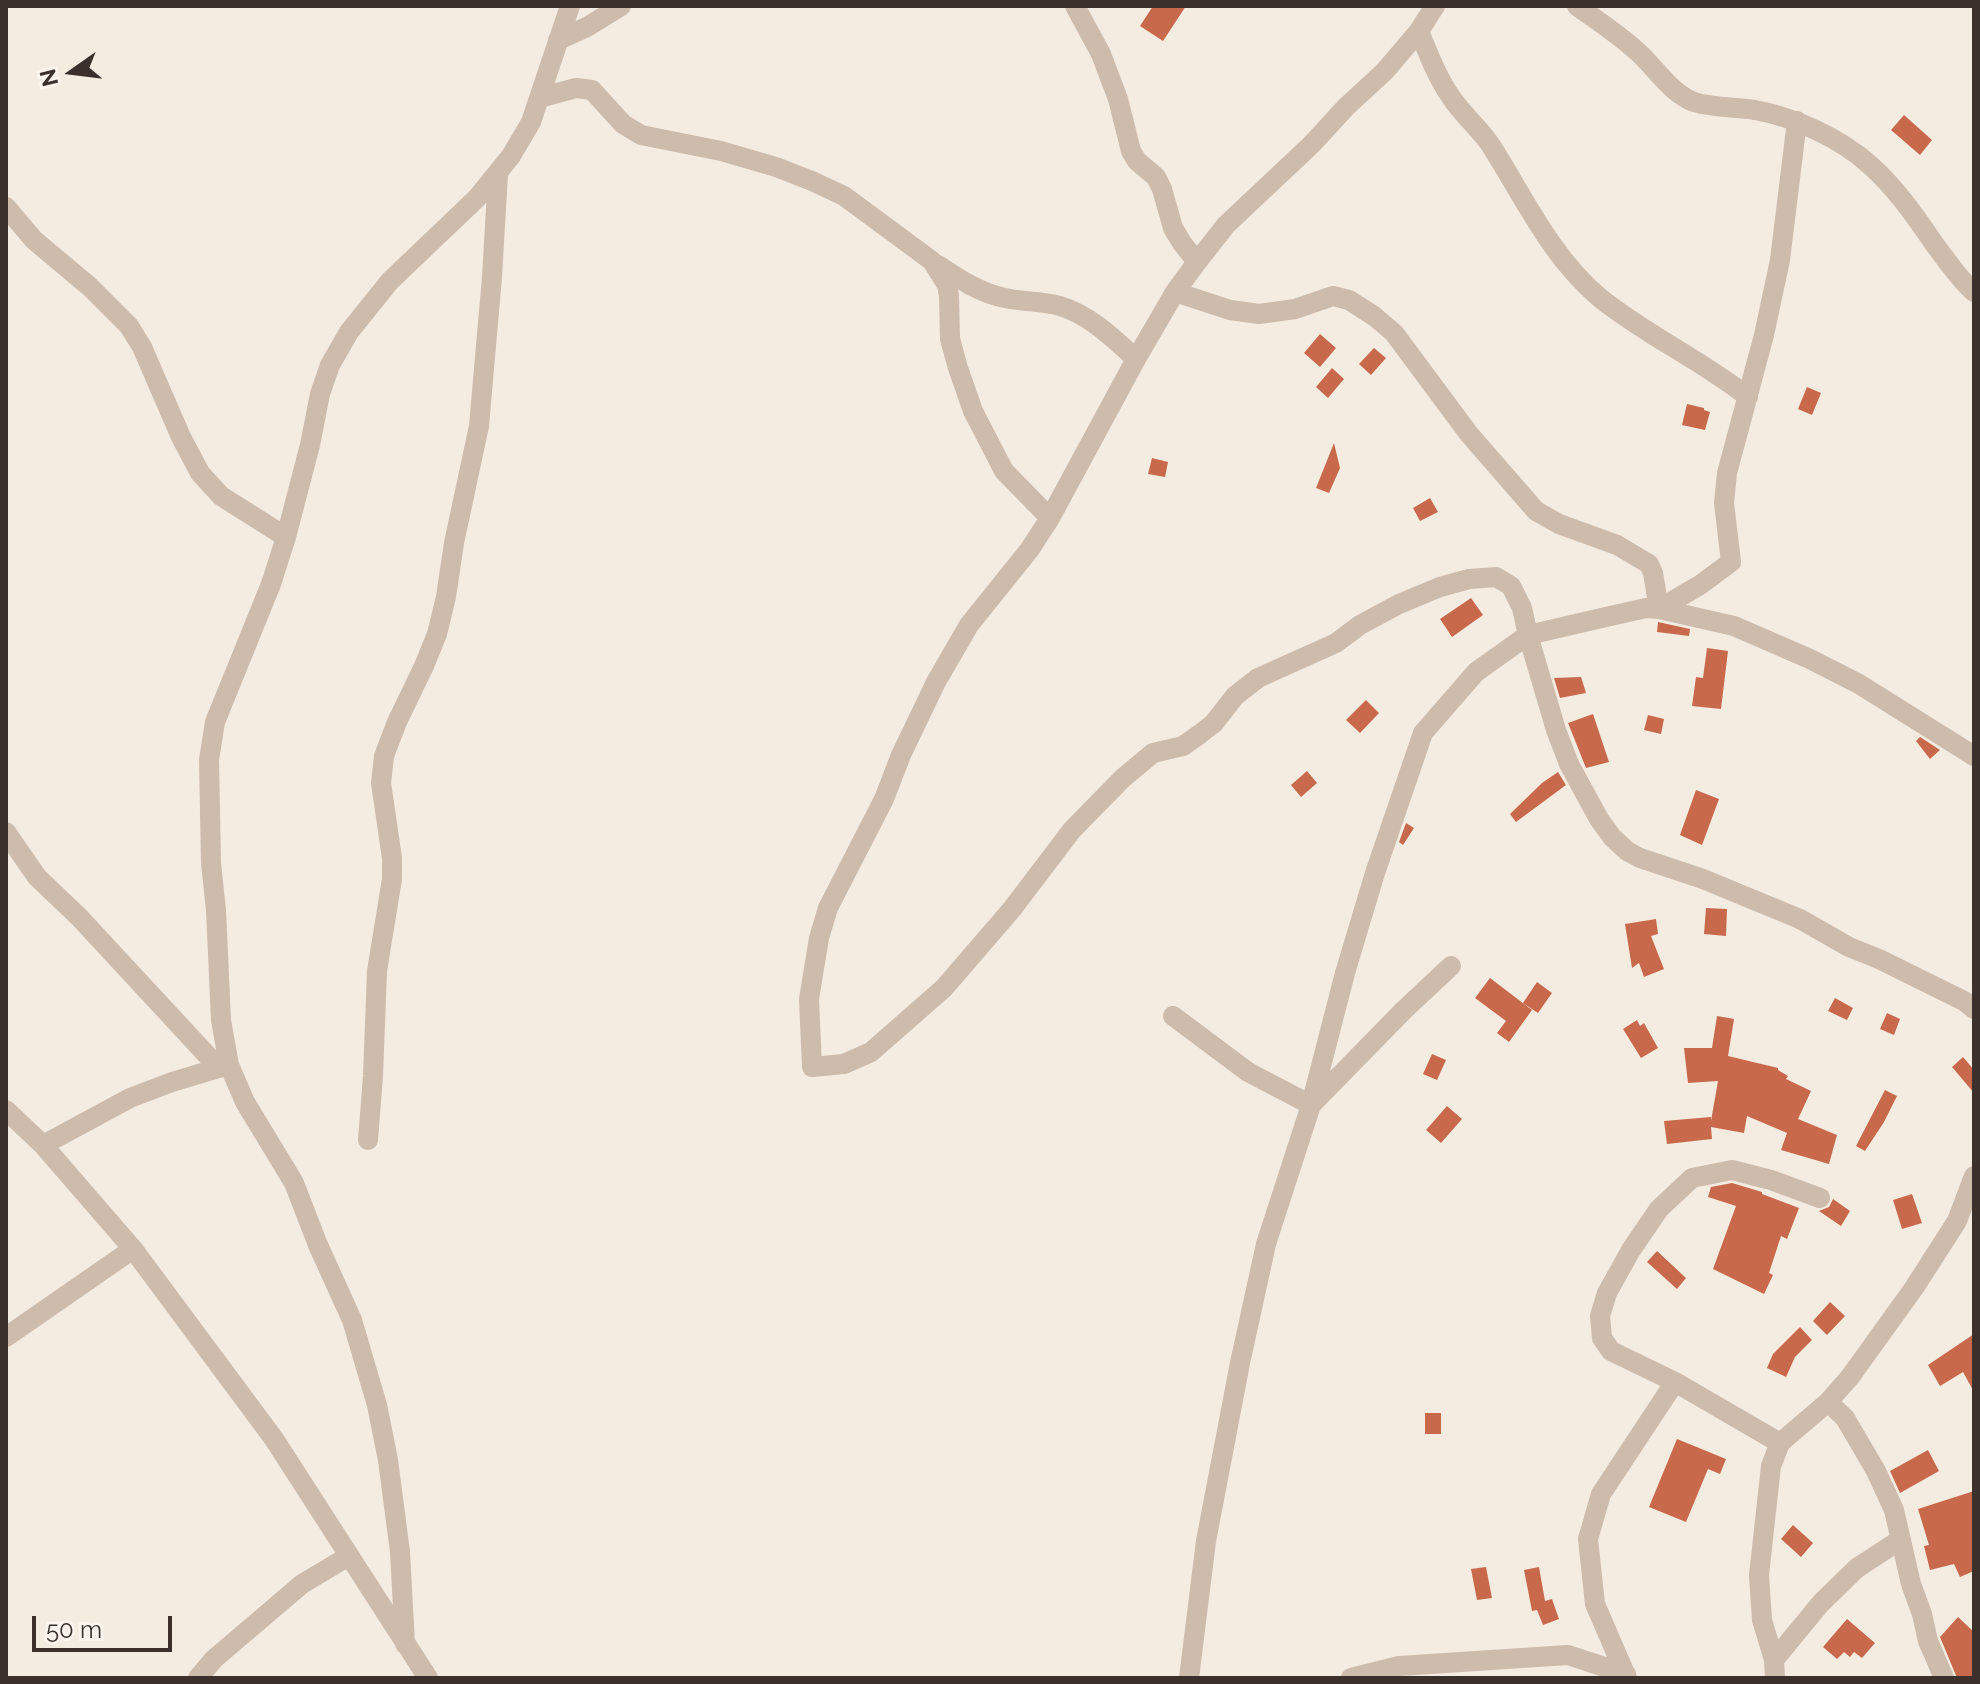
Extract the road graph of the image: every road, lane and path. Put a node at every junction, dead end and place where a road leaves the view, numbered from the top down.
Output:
1 (570, 6) edge
2 (621, 6) edge
3 (1075, 6) edge
4 (1435, 6) edge
5 (1577, 6) edge
6 (1419, 31) junction
7 (558, 40) junction
8 (539, 98) junction
9 (1797, 121) junction
10 (498, 174) junction
11 (6, 207) edge
12 (932, 261) junction
13 (1197, 262) junction
14 (1175, 292) junction
15 (1974, 292) edge
16 (1136, 359) junction
17 (1748, 397) junction
18 (1050, 518) junction
19 (286, 537) junction
20 (1659, 609) junction
21 (1528, 635) junction
22 (1974, 756) edge
23 (6, 832) edge
24 (1451, 966) dead end
25 (1974, 1009) edge
26 (1173, 1016) dead end
27 (224, 1067) junction
28 (1311, 1105) junction
29 (6, 1110) edge
30 (368, 1140) dead end
31 (43, 1145) junction
32 (1974, 1176) edge
33 (1820, 1198) dead end
34 (133, 1249) junction
35 (6, 1337) edge
36 (1675, 1382) junction
37 (1828, 1402) junction
38 (1780, 1443) junction
39 (1900, 1540) junction
40 (349, 1556) junction
41 (405, 1644) junction
42 (1774, 1669) edge
43 (1627, 1676) edge
44 (1360, 1677) edge
45 (198, 1678) edge
46 (428, 1678) edge
47 (1189, 1678) edge
48 (1944, 1678) edge

1 - 7 street
2 - 7 street
3 - 13 street
4 - 6 street
5 - 9 street
6 - 13 street
6 - 17 street
7 - 8 street
8 - 10 street
8 - 12 street
9 - 15 street
9 - 17 street
10 - 19 street
10 - 30 street
11 - 19 street
12 - 16 street
12 - 18 street
13 - 14 street
14 - 16 street
14 - 20 street
16 - 18 street
17 - 20 street
18 - 21 street
19 - 27 street
20 - 21 street
20 - 22 street
21 - 25 street
21 - 28 street
23 - 27 street
24 - 28 street
26 - 28 street
27 - 31 street
27 - 41 street
28 - 47 street
29 - 31 street
31 - 34 street
32 - 37 street
33 - 36 street
34 - 35 street
34 - 40 street
36 - 38 street
36 - 43 street
37 - 38 street
37 - 39 street
38 - 42 street
39 - 42 street
39 - 48 street
40 - 41 street
40 - 45 street
41 - 46 street
43 - 44 street

